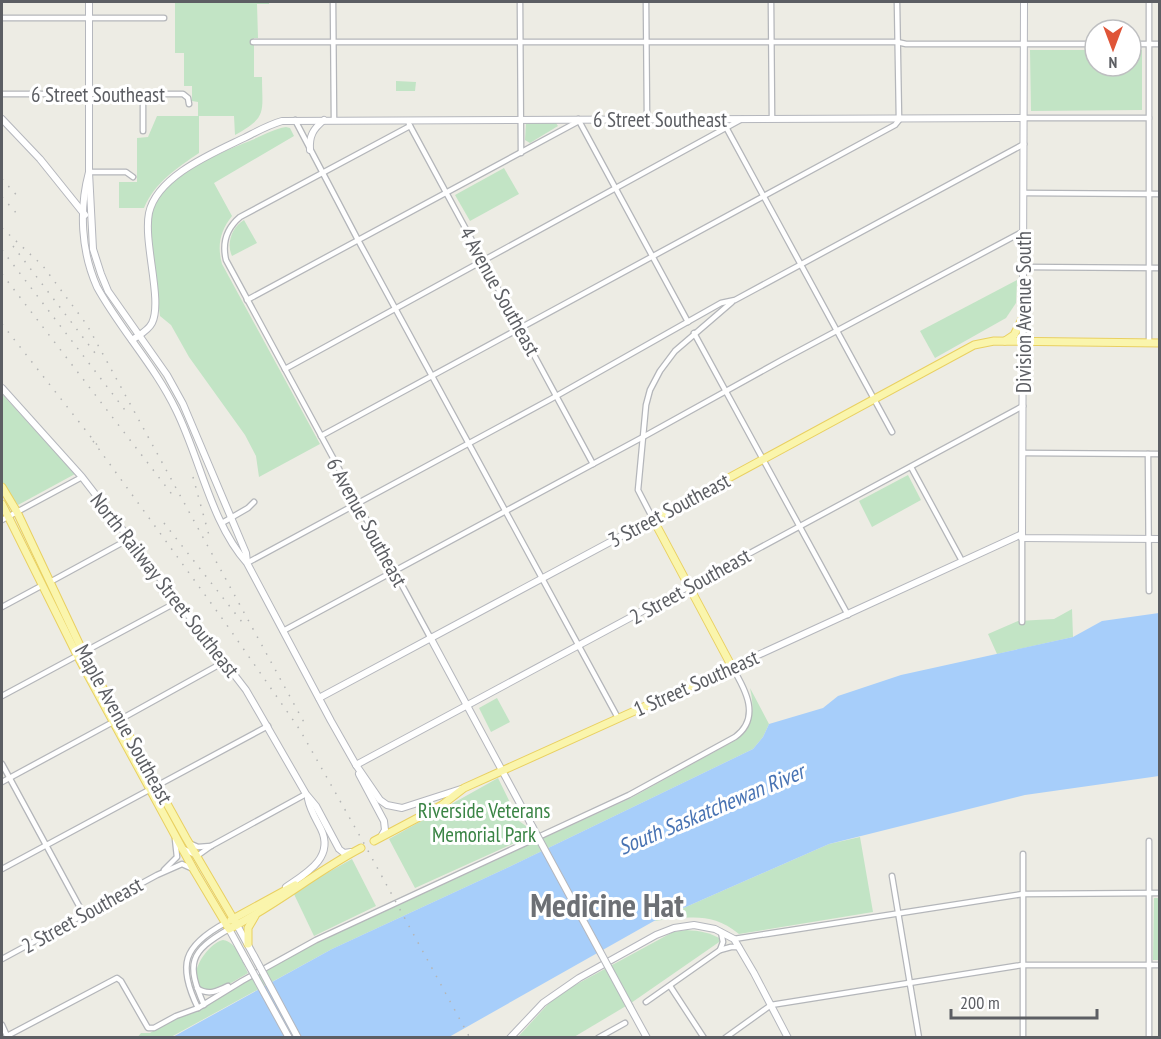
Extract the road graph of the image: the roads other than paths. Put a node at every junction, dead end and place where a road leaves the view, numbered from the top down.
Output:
1 (89, 2) edge
2 (333, 2) edge
3 (520, 2) edge
4 (646, 2) edge
5 (771, 2) edge
6 (897, 2) edge
7 (1024, 2) edge
8 (1149, 2) edge
9 (2, 18) edge
10 (89, 18) junction
11 (164, 18) dead end
12 (253, 42) dead end
13 (333, 42) junction
14 (521, 42) junction
15 (647, 42) junction
16 (771, 42) junction
17 (897, 42) junction
18 (1024, 44) junction
19 (1083, 44) edge
20 (1143, 44) edge
21 (1149, 44) junction
22 (1160, 44) edge
23 (2, 94) edge
24 (89, 94) junction
25 (143, 94) junction
26 (189, 104) dead end
27 (1024, 118) junction
28 (1149, 118) junction
29 (2, 119) edge
30 (520, 119) junction
31 (647, 119) junction
32 (742, 119) junction
33 (295, 120) junction
34 (324, 120) junction
35 (334, 120) junction
36 (579, 120) junction
37 (772, 120) junction
38 (899, 120) junction
39 (408, 123) junction
40 (727, 129) junction
41 (143, 131) dead end
42 (1024, 144) junction
43 (310, 150) junction
44 (521, 153) junction
45 (89, 172) junction
46 (322, 173) junction
47 (133, 177) dead end
48 (85, 188) junction
49 (65, 189) junction
50 (616, 189) junction
51 (1024, 193) junction
52 (447, 194) junction
53 (1149, 194) junction
54 (1160, 194) edge
55 (764, 196) junction
56 (84, 213) junction
57 (92, 221) junction
58 (1024, 231) junction
59 (358, 240) junction
60 (653, 256) junction
61 (483, 261) junction
62 (800, 264) junction
63 (1024, 267) junction
64 (1149, 268) junction
65 (1160, 268) edge
66 (247, 300) junction
67 (735, 300) junction
68 (396, 309) junction
69 (1023, 315) junction
70 (688, 322) junction
71 (520, 328) junction
72 (836, 330) junction
73 (694, 333) junction
74 (138, 336) junction
75 (132, 340) junction
76 (1005, 341) junction
77 (1023, 342) junction
78 (1149, 342) junction
79 (1160, 343) edge
80 (285, 369) junction
81 (432, 376) junction
82 (2, 388) edge
83 (725, 390) junction
84 (557, 396) junction
85 (874, 399) junction
86 (1023, 406) junction
87 (892, 432) dead end
88 (321, 436) junction
89 (643, 437) junction
90 (469, 443) junction
91 (1023, 453) junction
92 (1148, 454) junction
93 (1160, 454) edge
94 (763, 459) junction
95 (593, 464) junction
96 (911, 467) junction
97 (82, 477) junction
98 (2, 487) edge
99 (254, 501) dead end
100 (358, 503) junction
101 (2, 504) edge
102 (505, 511) junction
103 (17, 512) junction
104 (5, 518) edge
105 (230, 519) junction
106 (653, 519) junction
107 (222, 523) junction
108 (800, 527) junction
109 (1022, 536) junction
110 (129, 539) junction
111 (1148, 539) junction
112 (1160, 540) edge
113 (962, 561) junction
114 (247, 563) junction
115 (395, 572) junction
116 (542, 579) junction
117 (50, 582) junction
118 (41, 586) junction
119 (689, 586) junction
120 (1149, 591) dead end
121 (177, 602) junction
122 (2, 607) edge
123 (848, 615) junction
124 (1022, 622) dead end
125 (283, 631) junction
126 (430, 638) junction
127 (579, 646) junction
128 (80, 653) junction
129 (224, 662) junction
130 (732, 667) junction
131 (2, 696) edge
132 (319, 698) junction
133 (466, 705) junction
134 (618, 718) junction
135 (121, 719) junction
136 (113, 722) junction
137 (268, 726) junction
138 (2, 764) edge
139 (356, 765) junction
140 (502, 770) junction
141 (9, 778) junction
142 (2, 782) edge
143 (154, 787) junction
144 (464, 788) junction
145 (307, 796) junction
146 (173, 831) junction
147 (186, 838) junction
148 (378, 839) joint
149 (1149, 841) dead end
150 (46, 845) junction
151 (211, 846) junction
152 (182, 847) junction
153 (361, 848) dead end
154 (353, 852) junction
155 (1023, 854) dead end
156 (197, 856) junction
157 (2, 869) edge
158 (162, 872) junction
159 (195, 872) junction
160 (892, 876) dead end
161 (310, 877) junction
162 (278, 892) junction
163 (1149, 893) junction
164 (1160, 893) edge
165 (1023, 894) junction
166 (256, 914) junction
167 (900, 914) junction
168 (84, 915) junction
169 (235, 922) junction
170 (227, 926) junction
171 (720, 931) junction
172 (734, 939) junction
173 (248, 944) junction
174 (739, 947) junction
175 (720, 950) junction
176 (2, 959) edge
177 (1022, 965) junction
178 (1149, 965) junction
179 (1160, 965) edge
180 (242, 981) junction
181 (911, 984) junction
182 (670, 986) junction
183 (197, 988) junction
184 (646, 1002) dead end
185 (204, 1005) junction
186 (771, 1005) junction
187 (198, 1008) junction
188 (625, 1023) dead end
189 (2, 1025) edge
190 (289, 1038) edge
191 (298, 1038) edge
192 (510, 1038) edge
193 (598, 1038) edge
194 (647, 1038) edge
195 (704, 1038) edge
196 (725, 1038) edge
197 (788, 1038) edge
198 (919, 1038) edge
199 (1023, 1038) edge
200 (1149, 1038) edge

1 - 10 street
2 - 13 street
3 - 14 street
4 - 15 street
5 - 16 street
6 - 17 street
7 - 18 street, Division Avenue South
8 - 21 street
9 - 10 street
10 - 11 street
10 - 24 street
12 - 13 street
13 - 14 street
13 - 35 street
14 - 15 street
14 - 30 street
15 - 16 street
15 - 31 street
16 - 17 street
16 - 37 street
17 - 18 street
17 - 38 street
18 - 19 street
18 - 27 street, Division Avenue South
20 - 21 street
21 - 22 street
21 - 28 street
23 - 24 street, 6 Street Southeast
24 - 25 street, 6 Street Southeast
24 - 45 street
25 - 26 street, 6 Street Southeast
25 - 41 street
27 - 28 street
27 - 38 street, 6 Street Southeast
27 - 42 street, Division Avenue South
28 - 53 street
29 - 49 street
30 - 36 street, 6 Street Southeast
30 - 39 street, 6 Street Southeast
30 - 44 street
31 - 32 street, 6 Street Southeast
31 - 36 street, 6 Street Southeast
32 - 37 street, 6 Street Southeast
32 - 40 street
33 - 34 street, 6 Street Southeast
33 - 43 street
33 - 74 street, 6 Street Southeast
34 - 35 street, 6 Street Southeast
34 - 43 street
35 - 39 street, 6 Street Southeast
36 - 44 street
36 - 50 street
37 - 38 street, 6 Street Southeast
38 - 55 street
39 - 46 street
39 - 52 street, 4 Avenue Southeast
40 - 50 street
40 - 55 street
42 - 51 street, Division Avenue South
42 - 62 street
43 - 46 street
44 - 52 street
45 - 47 street
45 - 48 street
45 - 57 street
46 - 59 street
46 - 66 street, 6 Avenue Southeast
48 - 49 street
48 - 56 street
49 - 56 street
50 - 60 street
50 - 61 street
51 - 53 street
51 - 58 street, Division Avenue South
52 - 59 street
52 - 61 street, 4 Avenue Southeast
53 - 54 street
53 - 64 street
55 - 60 street
55 - 62 street
56 - 57 street
56 - 75 street
57 - 74 street
58 - 63 street, Division Avenue South
58 - 72 street
59 - 66 street
59 - 68 street
60 - 70 street
60 - 71 street
61 - 68 street
61 - 71 street, 4 Avenue Southeast
62 - 67 street
62 - 72 street
63 - 64 street
63 - 69 street, Division Avenue South
64 - 65 street
64 - 78 street
66 - 80 street, 6 Avenue Southeast
67 - 70 street
67 - 73 street
68 - 80 street
68 - 81 street
69 - 76 main road
69 - 77 street, Division Avenue South
70 - 84 street
71 - 81 street
71 - 84 street, 4 Avenue Southeast
72 - 83 street
72 - 85 street
73 - 83 street
73 - 89 street
74 - 75 street
74 - 105 street
75 - 107 street
76 - 77 main road, 3 Street Southeast
76 - 85 main road, 3 Street Southeast
77 - 78 main road, 3 Street Southeast
77 - 86 street, Division Avenue South
78 - 79 main road, 3 Street Southeast
80 - 88 street, 6 Avenue Southeast
81 - 88 street
81 - 90 street
82 - 97 street, North Railway Street Southeast
83 - 89 street
83 - 94 street
84 - 90 street
84 - 95 street, 4 Avenue Southeast
85 - 87 street
85 - 94 main road, 3 Street Southeast
86 - 91 street, Division Avenue South
86 - 96 street, 2 Street Southeast
88 - 100 street, 6 Avenue Southeast
89 - 95 street
89 - 106 street
90 - 100 street
90 - 102 street
91 - 92 street
91 - 109 street, Division Avenue South
92 - 93 street
92 - 111 street
94 - 106 main road, 3 Street Southeast
94 - 108 street
95 - 102 street
96 - 108 street, 2 Street Southeast
96 - 113 street
97 - 103 street
97 - 110 street, North Railway Street Southeast
98 - 103 main road, Maple Avenue Southeast
99 - 105 street
100 - 114 street
100 - 115 street, 6 Avenue Southeast
101 - 104 main road, Maple Avenue Southeast
102 - 115 street
102 - 116 street
103 - 104 street
103 - 117 main road, Maple Avenue Southeast
104 - 118 main road, Maple Avenue Southeast
105 - 107 street
105 - 114 street
106 - 116 street, 3 Street Southeast
106 - 119 main road
107 - 114 street
108 - 119 street, 2 Street Southeast
108 - 123 street
109 - 111 street
109 - 113 street, 1 Street Southeast
109 - 124 street, Division Avenue South
110 - 117 street
110 - 121 street, North Railway Street Southeast
111 - 112 street
111 - 120 street
113 - 123 street, 1 Street Southeast
114 - 125 street
115 - 125 street
115 - 126 street, 6 Avenue Southeast
116 - 126 street, 3 Street Southeast
116 - 127 street
117 - 128 main road, Maple Avenue Southeast
118 - 122 street
118 - 128 main road, Maple Avenue Southeast
119 - 127 street, 2 Street Southeast
119 - 130 main road
121 - 128 street
121 - 129 street, North Railway Street Southeast
123 - 130 street, 1 Street Southeast
125 - 132 street
126 - 132 street, 3 Street Southeast
126 - 133 street, 6 Avenue Southeast
127 - 133 street, 2 Street Southeast
127 - 134 street
128 - 131 street
128 - 135 main road, Maple Avenue Southeast
128 - 136 main road, Maple Avenue Southeast
129 - 135 street
129 - 137 street, North Railway Street Southeast
130 - 134 main road, 1 Street Southeast
130 - 180 street
132 - 139 street
133 - 139 street, 2 Street Southeast
133 - 140 street, 6 Avenue Southeast
134 - 140 main road, 1 Street Southeast
135 - 143 main road, Maple Avenue Southeast
136 - 141 street
136 - 143 main road, Maple Avenue Southeast
137 - 143 street
137 - 145 street, North Railway Street Southeast
138 - 141 street
139 - 144 street
139 - 148 street
140 - 144 main road, 1 Street Southeast
140 - 194 street, 6 Avenue Southeast, bridge
141 - 142 street
141 - 150 street
143 - 146 main road, Maple Avenue Southeast
143 - 147 main road, Maple Avenue Southeast
143 - 150 street
144 - 148 main road, 1 Street Southeast
145 - 151 street
145 - 154 street, North Railway Street Southeast
145 - 162 street, North Railway Street Southeast
146 - 152 main road, Maple Avenue Southeast
146 - 158 street, 2 Street Southeast
147 - 151 street
147 - 156 main road, Maple Avenue Southeast
149 - 163 street
150 - 157 street
150 - 168 street
151 - 156 street
152 - 156 street
152 - 159 main road, Maple Avenue Southeast
153 - 154 main road
154 - 161 main road
155 - 165 street
156 - 169 main road, Maple Avenue Southeast
158 - 159 street, 2 Street Southeast
158 - 168 street, 2 Street Southeast
159 - 170 main road, Maple Avenue Southeast
160 - 167 street
161 - 162 main road
161 - 166 main road
162 - 169 main road
163 - 164 street
163 - 165 street
163 - 178 street
165 - 167 street
165 - 177 street
166 - 169 main road
166 - 173 main road
167 - 172 street
167 - 181 street
168 - 176 street, 2 Street Southeast
169 - 170 main road
169 - 173 street, Maple Avenue Southeast
170 - 183 street
170 - 187 street
170 - 190 street, Maple Avenue Southeast, bridge
171 - 172 street
171 - 175 street
171 - 192 street
172 - 174 street
173 - 191 street, Maple Avenue Southeast, bridge
174 - 175 street
174 - 186 street
175 - 182 street
177 - 178 street
177 - 181 street
177 - 199 street
178 - 179 street
178 - 200 street
180 - 183 street
180 - 185 street
181 - 186 street
181 - 198 street
182 - 184 street
182 - 195 street
183 - 185 street
185 - 187 street
186 - 196 street
186 - 197 street
187 - 189 street
188 - 193 street

